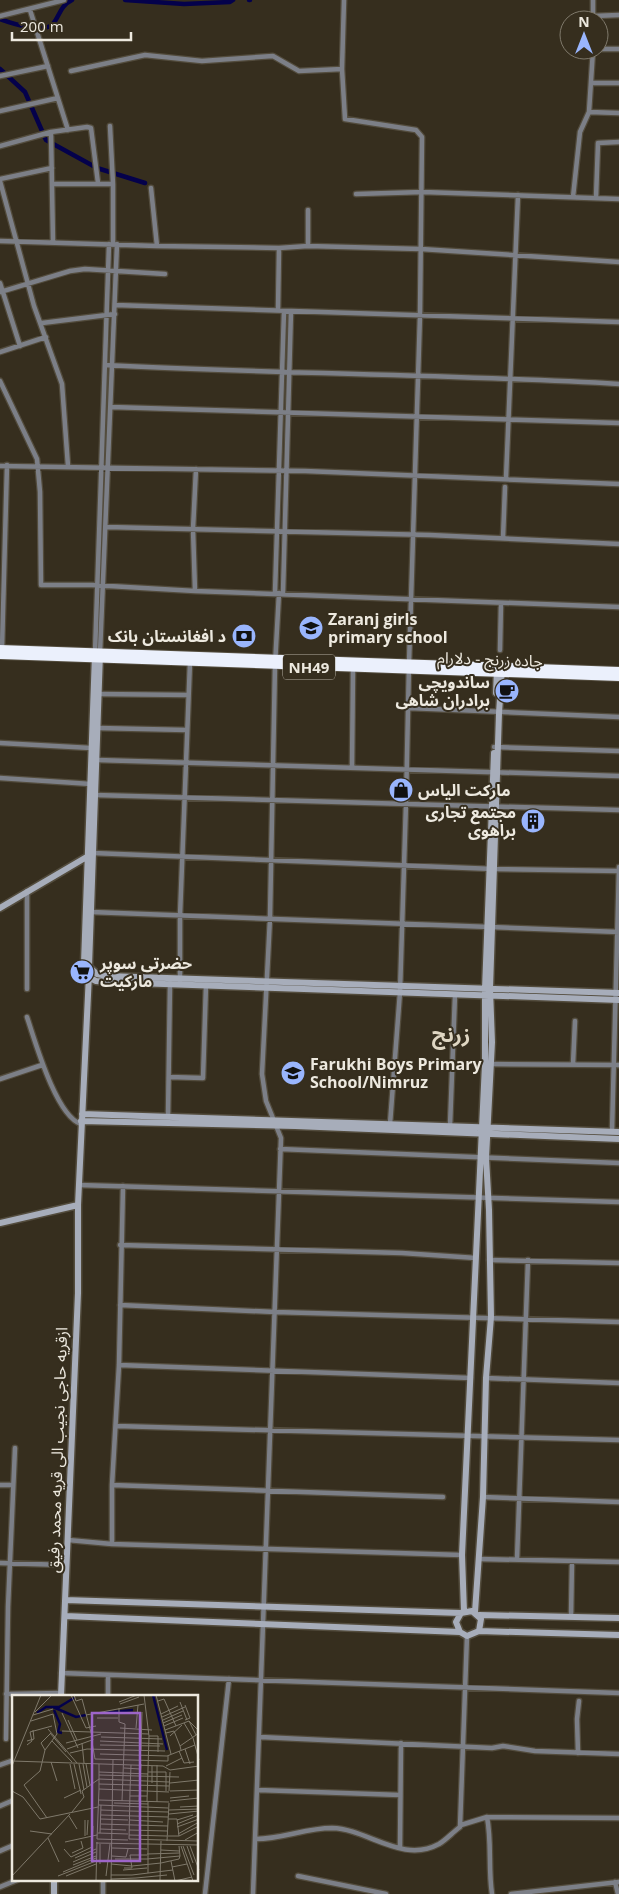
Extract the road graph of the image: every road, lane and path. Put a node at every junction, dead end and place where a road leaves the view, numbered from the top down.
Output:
1 (64, 0) edge
2 (344, 0) edge
3 (30, 10) junction
4 (0, 16) edge
5 (592, 60) edge
6 (48, 66) junction
7 (342, 69) junction
8 (71, 71) dead end
9 (0, 76) edge
10 (591, 83) junction
11 (619, 83) edge
12 (58, 98) junction
13 (0, 111) edge
14 (589, 112) junction
15 (619, 113) edge
16 (110, 126) dead end
17 (68, 130) junction
18 (51, 132) junction
19 (619, 142) edge
20 (0, 146) edge
21 (52, 168) junction
22 (0, 180) edge
23 (98, 183) junction
24 (52, 184) junction
25 (113, 184) junction
26 (152, 188) dead end
27 (423, 192) junction
28 (356, 194) dead end
29 (518, 195) junction
30 (573, 197) junction
31 (596, 198) junction
32 (619, 199) edge
33 (308, 210) dead end
34 (0, 241) edge
35 (16, 241) junction
36 (52, 242) junction
37 (113, 244) junction
38 (158, 246) junction
39 (308, 246) junction
40 (279, 248) junction
41 (421, 249) junction
42 (515, 256) junction
43 (619, 262) edge
44 (108, 271) junction
45 (116, 271) junction
46 (165, 274) dead end
47 (0, 283) edge
48 (29, 285) junction
49 (1, 291) edge
50 (115, 305) junction
51 (281, 310) junction
52 (291, 311) junction
53 (115, 314) junction
54 (107, 315) junction
55 (420, 315) junction
56 (513, 318) junction
57 (619, 322) edge
58 (42, 323) junction
59 (46, 337) junction
60 (20, 346) junction
61 (0, 352) edge
62 (106, 365) junction
63 (113, 365) junction
64 (282, 372) junction
65 (289, 372) junction
66 (419, 374) junction
67 (511, 378) junction
68 (0, 380) edge
69 (619, 384) edge
70 (111, 407) junction
71 (280, 412) junction
72 (289, 412) junction
73 (417, 418) junction
74 (509, 420) junction
75 (619, 423) edge
76 (7, 465) junction
77 (38, 465) junction
78 (0, 466) edge
79 (68, 466) junction
80 (102, 466) junction
81 (109, 466) junction
82 (196, 469) junction
83 (287, 470) junction
84 (278, 471) junction
85 (415, 476) junction
86 (506, 478) junction
87 (619, 484) edge
88 (505, 487) dead end
89 (107, 526) junction
90 (193, 529) junction
91 (277, 531) junction
92 (285, 532) junction
93 (414, 535) junction
94 (503, 538) junction
95 (619, 544) edge
96 (96, 586) junction
97 (105, 586) junction
98 (195, 591) junction
99 (279, 593) junction
100 (412, 600) junction
101 (501, 603) junction
102 (619, 606) edge
103 (500, 650) dead end
104 (1, 651) edge
105 (97, 656) junction
106 (190, 659) junction
107 (275, 662) junction
108 (408, 667) junction
109 (353, 669) junction
110 (500, 670) junction
111 (619, 671) edge
112 (619, 678) edge
113 (99, 694) junction
114 (188, 695) junction
115 (409, 708) junction
116 (497, 713) junction
117 (619, 717) edge
118 (98, 728) junction
119 (187, 730) junction
120 (0, 743) edge
121 (496, 747) junction
122 (91, 748) junction
123 (619, 750) edge
124 (96, 760) junction
125 (186, 762) junction
126 (272, 766) junction
127 (352, 768) junction
128 (407, 770) junction
129 (495, 773) junction
130 (619, 776) edge
131 (0, 778) edge
132 (91, 784) junction
133 (95, 795) junction
134 (184, 798) junction
135 (272, 800) junction
136 (406, 803) junction
137 (493, 806) junction
138 (619, 810) edge
139 (90, 855) junction
140 (182, 857) junction
141 (271, 858) junction
142 (404, 865) junction
143 (619, 867) edge
144 (491, 868) junction
145 (619, 871) edge
146 (27, 891) junction
147 (0, 908) edge
148 (91, 912) junction
149 (180, 916) junction
150 (270, 918) junction
151 (401, 925) junction
152 (491, 927) junction
153 (618, 932) edge
154 (90, 973) junction
155 (180, 981) junction
156 (170, 983) junction
157 (206, 985) junction
158 (265, 985) junction
159 (27, 989) dead end
160 (400, 989) junction
161 (487, 992) junction
162 (455, 995) junction
163 (617, 996) edge
164 (27, 1017) dead end
165 (575, 1021) dead end
166 (488, 1064) junction
167 (574, 1064) junction
168 (42, 1065) junction
169 (616, 1065) edge
170 (169, 1077) junction
171 (0, 1079) edge
172 (168, 1117) junction
173 (82, 1120) junction
174 (275, 1123) junction
175 (390, 1124) junction
176 (450, 1126) junction
177 (484, 1130) junction
178 (616, 1132) edge
179 (619, 1139) edge
180 (280, 1150) junction
181 (483, 1157) junction
182 (619, 1163) edge
183 (79, 1185) junction
184 (123, 1186) junction
185 (279, 1192) junction
186 (477, 1198) junction
187 (489, 1198) junction
188 (619, 1202) edge
189 (78, 1205) junction
190 (0, 1223) edge
191 (120, 1245) junction
192 (277, 1249) junction
193 (476, 1258) junction
194 (488, 1260) junction
195 (528, 1260) junction
196 (619, 1263) edge
197 (120, 1305) junction
198 (274, 1312) junction
199 (473, 1316) junction
200 (490, 1317) junction
201 (526, 1319) junction
202 (619, 1322) edge
203 (119, 1365) junction
204 (272, 1370) junction
205 (470, 1378) junction
206 (486, 1378) junction
207 (523, 1379) junction
208 (619, 1383) edge
209 (116, 1426) junction
210 (270, 1430) junction
211 (521, 1436) junction
212 (467, 1437) junction
213 (485, 1438) junction
214 (619, 1440) edge
215 (15, 1448) dead end
216 (0, 1485) edge
217 (13, 1485) junction
218 (112, 1485) junction
219 (268, 1490) junction
220 (443, 1497) dead end
221 (483, 1497) junction
222 (519, 1498) junction
223 (619, 1502) edge
224 (68, 1540) junction
225 (112, 1544) junction
226 (265, 1550) junction
227 (462, 1555) junction
228 (479, 1559) junction
229 (517, 1559) junction
230 (572, 1561) junction
231 (619, 1562) edge
232 (0, 1563) edge
233 (11, 1563) junction
234 (65, 1565) junction
235 (65, 1600) junction
236 (265, 1607) junction
237 (462, 1612) junction
238 (477, 1613) junction
239 (65, 1616) junction
240 (571, 1617) junction
241 (619, 1618) edge
242 (264, 1622) junction
243 (479, 1631) junction
244 (460, 1632) junction
245 (619, 1635) edge
246 (467, 1636) junction
247 (61, 1673) junction
248 (108, 1675) junction
249 (229, 1679) junction
250 (262, 1680) junction
251 (465, 1688) junction
252 (619, 1693) edge
253 (6, 1694) junction
254 (24, 1695) edge
255 (61, 1695) edge
256 (108, 1695) edge
257 (579, 1701) dead end
258 (6, 1720) junction
259 (0, 1723) edge
260 (260, 1737) junction
261 (6, 1739) dead end
262 (400, 1743) junction
263 (463, 1745) junction
264 (578, 1753) junction
265 (619, 1754) edge
266 (12, 1761) edge
267 (0, 1765) edge
268 (258, 1790) junction
269 (400, 1795) junction
270 (12, 1801) edge
271 (0, 1806) edge
272 (487, 1817) junction
273 (619, 1818) edge
274 (461, 1825) junction
275 (256, 1839) junction
276 (12, 1846) edge
277 (400, 1848) junction
278 (0, 1850) edge
279 (298, 1876) dead end
280 (12, 1882) edge
281 (617, 1882) edge
282 (0, 1887) edge
283 (205, 1894) edge
284 (253, 1894) edge
285 (386, 1894) edge
286 (492, 1894) edge
287 (511, 1894) edge
288 (618, 1894) edge

1 - 3 street
2 - 7 street
3 - 4 street
3 - 6 street
5 - 10 street
6 - 9 street
6 - 12 street
7 - 8 street
7 - 27 street
10 - 11 street
10 - 14 street
12 - 13 street
12 - 17 street
14 - 15 street
14 - 30 street
16 - 25 street
17 - 18 street
17 - 23 street
18 - 20 street
18 - 21 street
19 - 31 street
21 - 22 street
21 - 24 street
22 - 35 street
23 - 24 street
23 - 25 street
24 - 36 street
25 - 37 street
26 - 38 street
27 - 28 street
27 - 29 street
27 - 41 street
29 - 30 street
29 - 42 street
30 - 31 street
31 - 32 street
33 - 39 street
34 - 35 street
35 - 36 street
35 - 48 street
36 - 37 street
37 - 38 street
37 - 44 street
37 - 45 street
38 - 40 street
39 - 40 street
39 - 41 street
40 - 51 street
41 - 42 street
41 - 55 street
42 - 43 street
42 - 56 street
44 - 45 street
44 - 48 street
44 - 54 street
45 - 46 street
45 - 50 street
47 - 49 street
48 - 49 street
48 - 58 street
49 - 60 street
50 - 51 street
50 - 53 street
51 - 52 street
51 - 64 street
52 - 55 street
52 - 65 street
53 - 54 street
53 - 63 street
54 - 58 street
54 - 62 street
55 - 56 street
55 - 66 street
56 - 57 street
56 - 67 street
58 - 59 street
59 - 60 street
59 - 79 street
60 - 61 street
62 - 63 street
62 - 80 street
63 - 64 street
63 - 70 street
64 - 65 street
64 - 71 street
65 - 66 street
65 - 72 street
66 - 67 street
66 - 73 street
67 - 69 street
67 - 74 street
68 - 77 street
70 - 71 street
70 - 81 street
71 - 72 street
71 - 84 street
72 - 73 street
72 - 83 street
73 - 74 street
73 - 85 street
74 - 75 street
74 - 86 street
76 - 77 street
76 - 78 street
76 - 104 street
77 - 79 street
77 - 96 street
79 - 80 street
80 - 81 street
80 - 96 street
81 - 82 street
81 - 89 street
82 - 84 street
82 - 90 street
83 - 84 street
83 - 85 street
83 - 92 street
84 - 91 street
85 - 86 street
85 - 93 street
86 - 87 street
88 - 94 street
89 - 90 street
89 - 97 street
90 - 91 street
90 - 98 street
91 - 92 street
91 - 99 street
92 - 93 street
92 - 99 street
93 - 94 street
93 - 100 street
94 - 95 street
96 - 97 street
96 - 105 street
97 - 98 street
97 - 105 street
98 - 99 street
99 - 100 street
99 - 107 street
100 - 101 street
100 - 108 street
101 - 102 street
101 - 103 street
104 - 105 highway, جاده زرنج - دلارام / NH49
105 - 106 highway, جاده زرنج - دلارام / NH49
105 - 113 main road
105 - 122 main road
106 - 107 highway, جاده زرنج - دلارام / NH49
106 - 114 street
107 - 108 highway, جاده زرنج - دلارام / NH49
107 - 109 highway, جاده زرنج - دلارام / NH49
107 - 126 street
108 - 109 highway, جاده زرنج - دلارام / NH49
108 - 110 highway, جاده زرنج - دلارام / NH49
108 - 115 street
109 - 127 street
110 - 111 highway, جاده زرنج - دلارام / NH49
110 - 112 highway, جاده زرنج - دلارام / NH49
110 - 116 main road
113 - 114 street
113 - 118 main road
114 - 119 street
115 - 116 street
115 - 128 street
116 - 117 street
116 - 121 main road
118 - 119 street
118 - 124 main road
119 - 125 street
120 - 122 street
121 - 123 street
121 - 129 main road
122 - 132 main road
124 - 125 street
124 - 133 main road
125 - 126 street
125 - 134 street
126 - 127 street
126 - 135 street
127 - 128 street
128 - 129 street
128 - 136 street
129 - 130 street
129 - 137 main road
131 - 132 street
132 - 139 main road
133 - 134 street
133 - 139 main road
134 - 135 street
134 - 140 street
135 - 136 street
135 - 141 street
136 - 137 street
136 - 142 street
137 - 138 street
137 - 144 main road
139 - 140 street
139 - 146 main road
139 - 148 main road
139 - 154 main road
140 - 141 street
140 - 149 street
141 - 142 street
141 - 150 street
142 - 144 street
142 - 151 street
143 - 145 street
144 - 145 street
144 - 152 main road
145 - 153 street
146 - 147 main road
146 - 159 street
148 - 149 street
148 - 154 main road
149 - 150 street
149 - 155 street
150 - 151 street
150 - 158 street
151 - 152 street
151 - 160 street
152 - 153 street
152 - 161 main road
153 - 163 street
154 - 155 main road
154 - 156 main road
154 - 173 main road, ازقریه حاجی نجیب الی قریه محمد رفیق
155 - 156 main road
155 - 157 main road
155 - 158 main road
156 - 170 street
157 - 158 main road
157 - 170 street
158 - 160 main road
158 - 174 street
160 - 161 main road
160 - 162 main road
160 - 175 street
161 - 162 main road
161 - 163 main road
161 - 166 main road
162 - 176 street
163 - 169 street
164 - 168 street
165 - 167 street
166 - 167 street
166 - 177 main road
167 - 169 street
168 - 171 street
168 - 173 street
169 - 178 street
170 - 172 street
172 - 173 main road
172 - 174 main road
173 - 174 main road
173 - 183 main road, ازقریه حاجی نجیب الی قریه محمد رفیق
174 - 175 main road
174 - 177 main road
174 - 180 street
175 - 176 main road
176 - 177 main road
177 - 178 main road
177 - 179 main road
177 - 181 main road
180 - 181 street
180 - 185 street
181 - 182 street
181 - 186 main road
181 - 187 main road
183 - 184 street
183 - 189 main road, ازقریه حاجی نجیب الی قریه محمد رفیق
184 - 185 street
184 - 191 street
185 - 186 street
185 - 192 street
186 - 187 street
186 - 193 main road
187 - 188 street
187 - 194 main road
189 - 190 main road
189 - 224 main road, ازقریه حاجی نجیب الی قریه محمد رفیق
191 - 192 street
191 - 197 street
192 - 193 street
192 - 198 street
193 - 199 main road
194 - 195 street
194 - 200 main road
195 - 196 street
195 - 201 street
197 - 198 street
197 - 203 street
198 - 199 street
198 - 204 street
199 - 200 street
199 - 205 main road
200 - 201 street
200 - 206 main road
201 - 202 street
201 - 207 street
203 - 204 street
203 - 209 street
204 - 205 street
204 - 210 street
205 - 212 main road
206 - 207 street
206 - 213 main road
207 - 208 street
207 - 211 street
209 - 210 street
209 - 218 street
210 - 212 street
210 - 219 street
211 - 213 street
211 - 214 street
211 - 222 street
212 - 213 street
212 - 227 main road
213 - 221 main road
215 - 217 street
216 - 217 street
217 - 233 street
218 - 219 street
218 - 225 street
219 - 220 street
219 - 226 street
221 - 222 street
221 - 228 main road
222 - 223 street
222 - 229 street
224 - 225 street
224 - 234 main road, ازقریه حاجی نجیب الی قریه محمد رفیق
225 - 226 street
226 - 227 street
226 - 236 street
227 - 237 main road
228 - 229 street
228 - 238 main road
229 - 230 street
230 - 231 street
230 - 240 street
232 - 233 street
233 - 234 street
233 - 253 street
234 - 235 main road, ازقریه حاجی نجیب الی قریه محمد رفیق
235 - 236 main road
235 - 239 main road, ازقریه حاجی نجیب الی قریه محمد رفیق
236 - 237 main road
236 - 242 street
237 - 238 main road
237 - 244 main road
238 - 240 main road
238 - 243 main road
239 - 242 main road
239 - 247 main road, ازقریه حاجی نجیب الی قریه محمد رفیق
240 - 241 main road
242 - 244 main road
242 - 250 street
243 - 245 main road
243 - 246 main road
244 - 246 main road
246 - 251 street
247 - 248 street
247 - 255 main road, ازقریه حاجی نجیب الی قریه محمد رفیق
248 - 249 street
248 - 256 street
249 - 250 street
249 - 283 street
250 - 251 street
250 - 260 street
251 - 252 street
251 - 263 street
253 - 254 street
253 - 258 street
254 - 255 street
257 - 264 street
258 - 259 street
258 - 261 street
260 - 262 street
260 - 268 street
262 - 263 street
262 - 269 street
263 - 264 street
263 - 274 street
264 - 265 street
266 - 267 street
268 - 269 street
268 - 275 street
269 - 277 street
270 - 271 street
272 - 273 street
272 - 274 street
272 - 286 street
274 - 277 street
275 - 277 street
275 - 284 street
276 - 278 street
279 - 285 street
280 - 282 street
281 - 287 street
281 - 288 street

